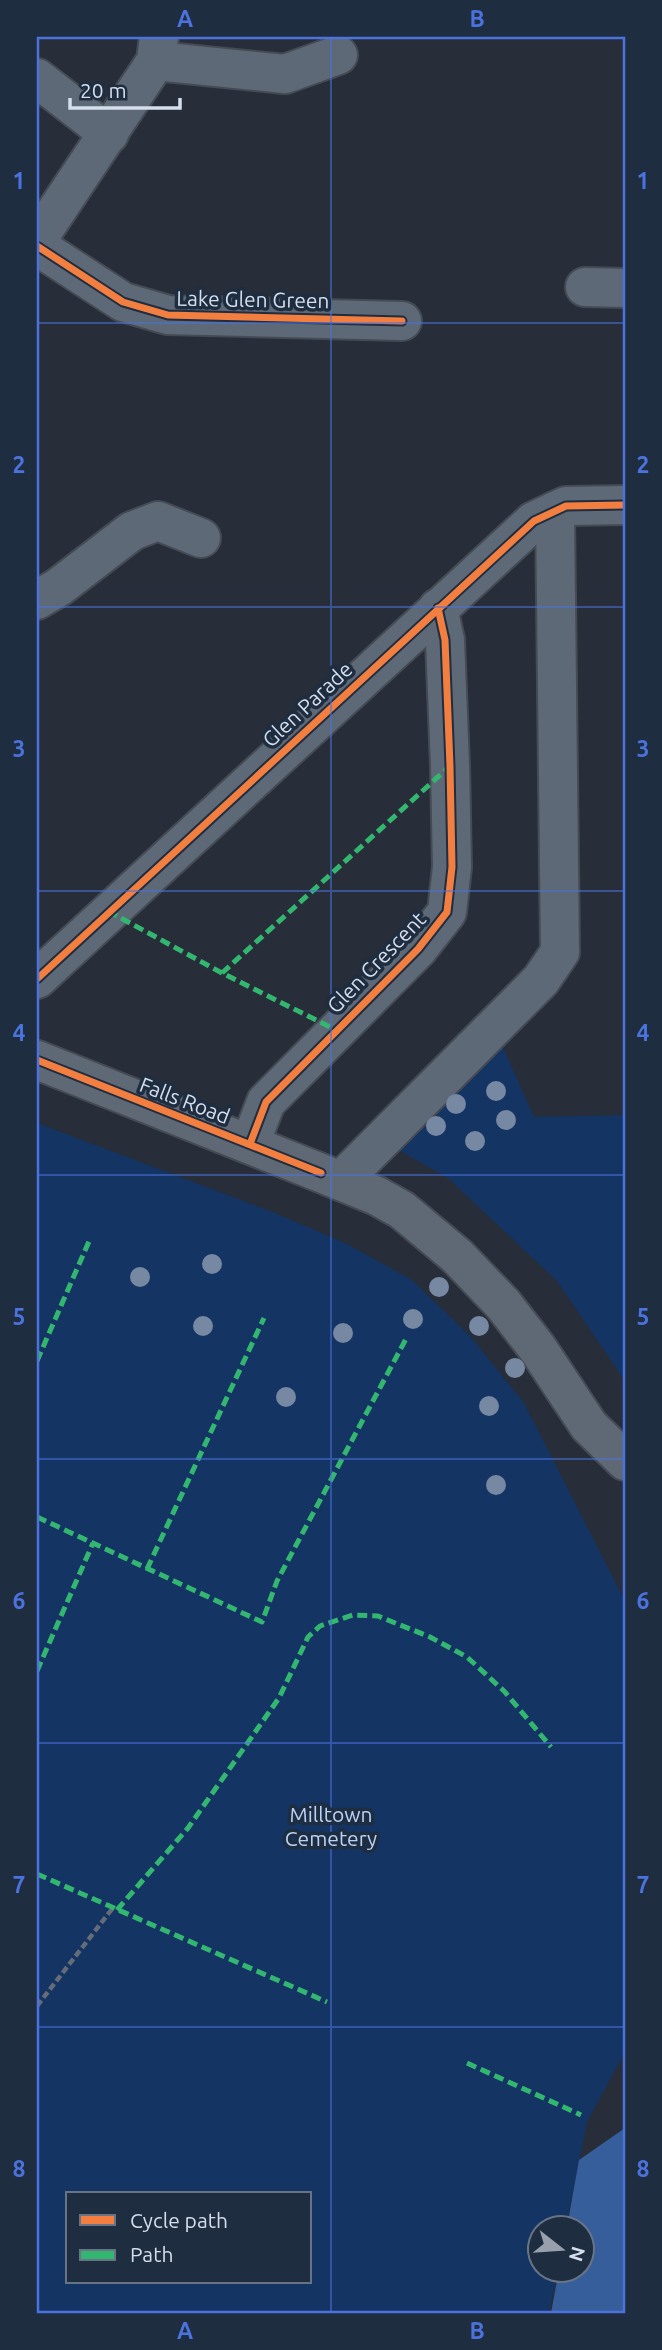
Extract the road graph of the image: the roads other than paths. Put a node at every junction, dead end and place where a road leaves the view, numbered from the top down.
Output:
1 (157, 49) edge
2 (338, 55) dead end
3 (37, 78) edge
4 (109, 134) junction
5 (37, 240) edge
6 (37, 246) edge
7 (585, 287) dead end
8 (625, 288) edge
9 (402, 321) dead end
10 (625, 505) edge
11 (555, 511) junction
12 (201, 538) dead end
13 (37, 600) edge
14 (438, 608) junction
15 (37, 979) edge
16 (37, 1060) edge
17 (250, 1144) junction
18 (341, 1181) junction
19 (625, 1461) edge

1 - 2 street
1 - 4 street
3 - 4 street
4 - 5 street
6 - 9 street, Lake Glen Green
7 - 8 street
10 - 11 street, Glen Parade
11 - 14 street, Glen Parade
11 - 18 street
12 - 13 street
14 - 15 street, Glen Parade
14 - 17 street, Glen Crescent
16 - 17 main road, Falls Road
17 - 18 main road, Falls Road
18 - 19 main road, Falls Road

